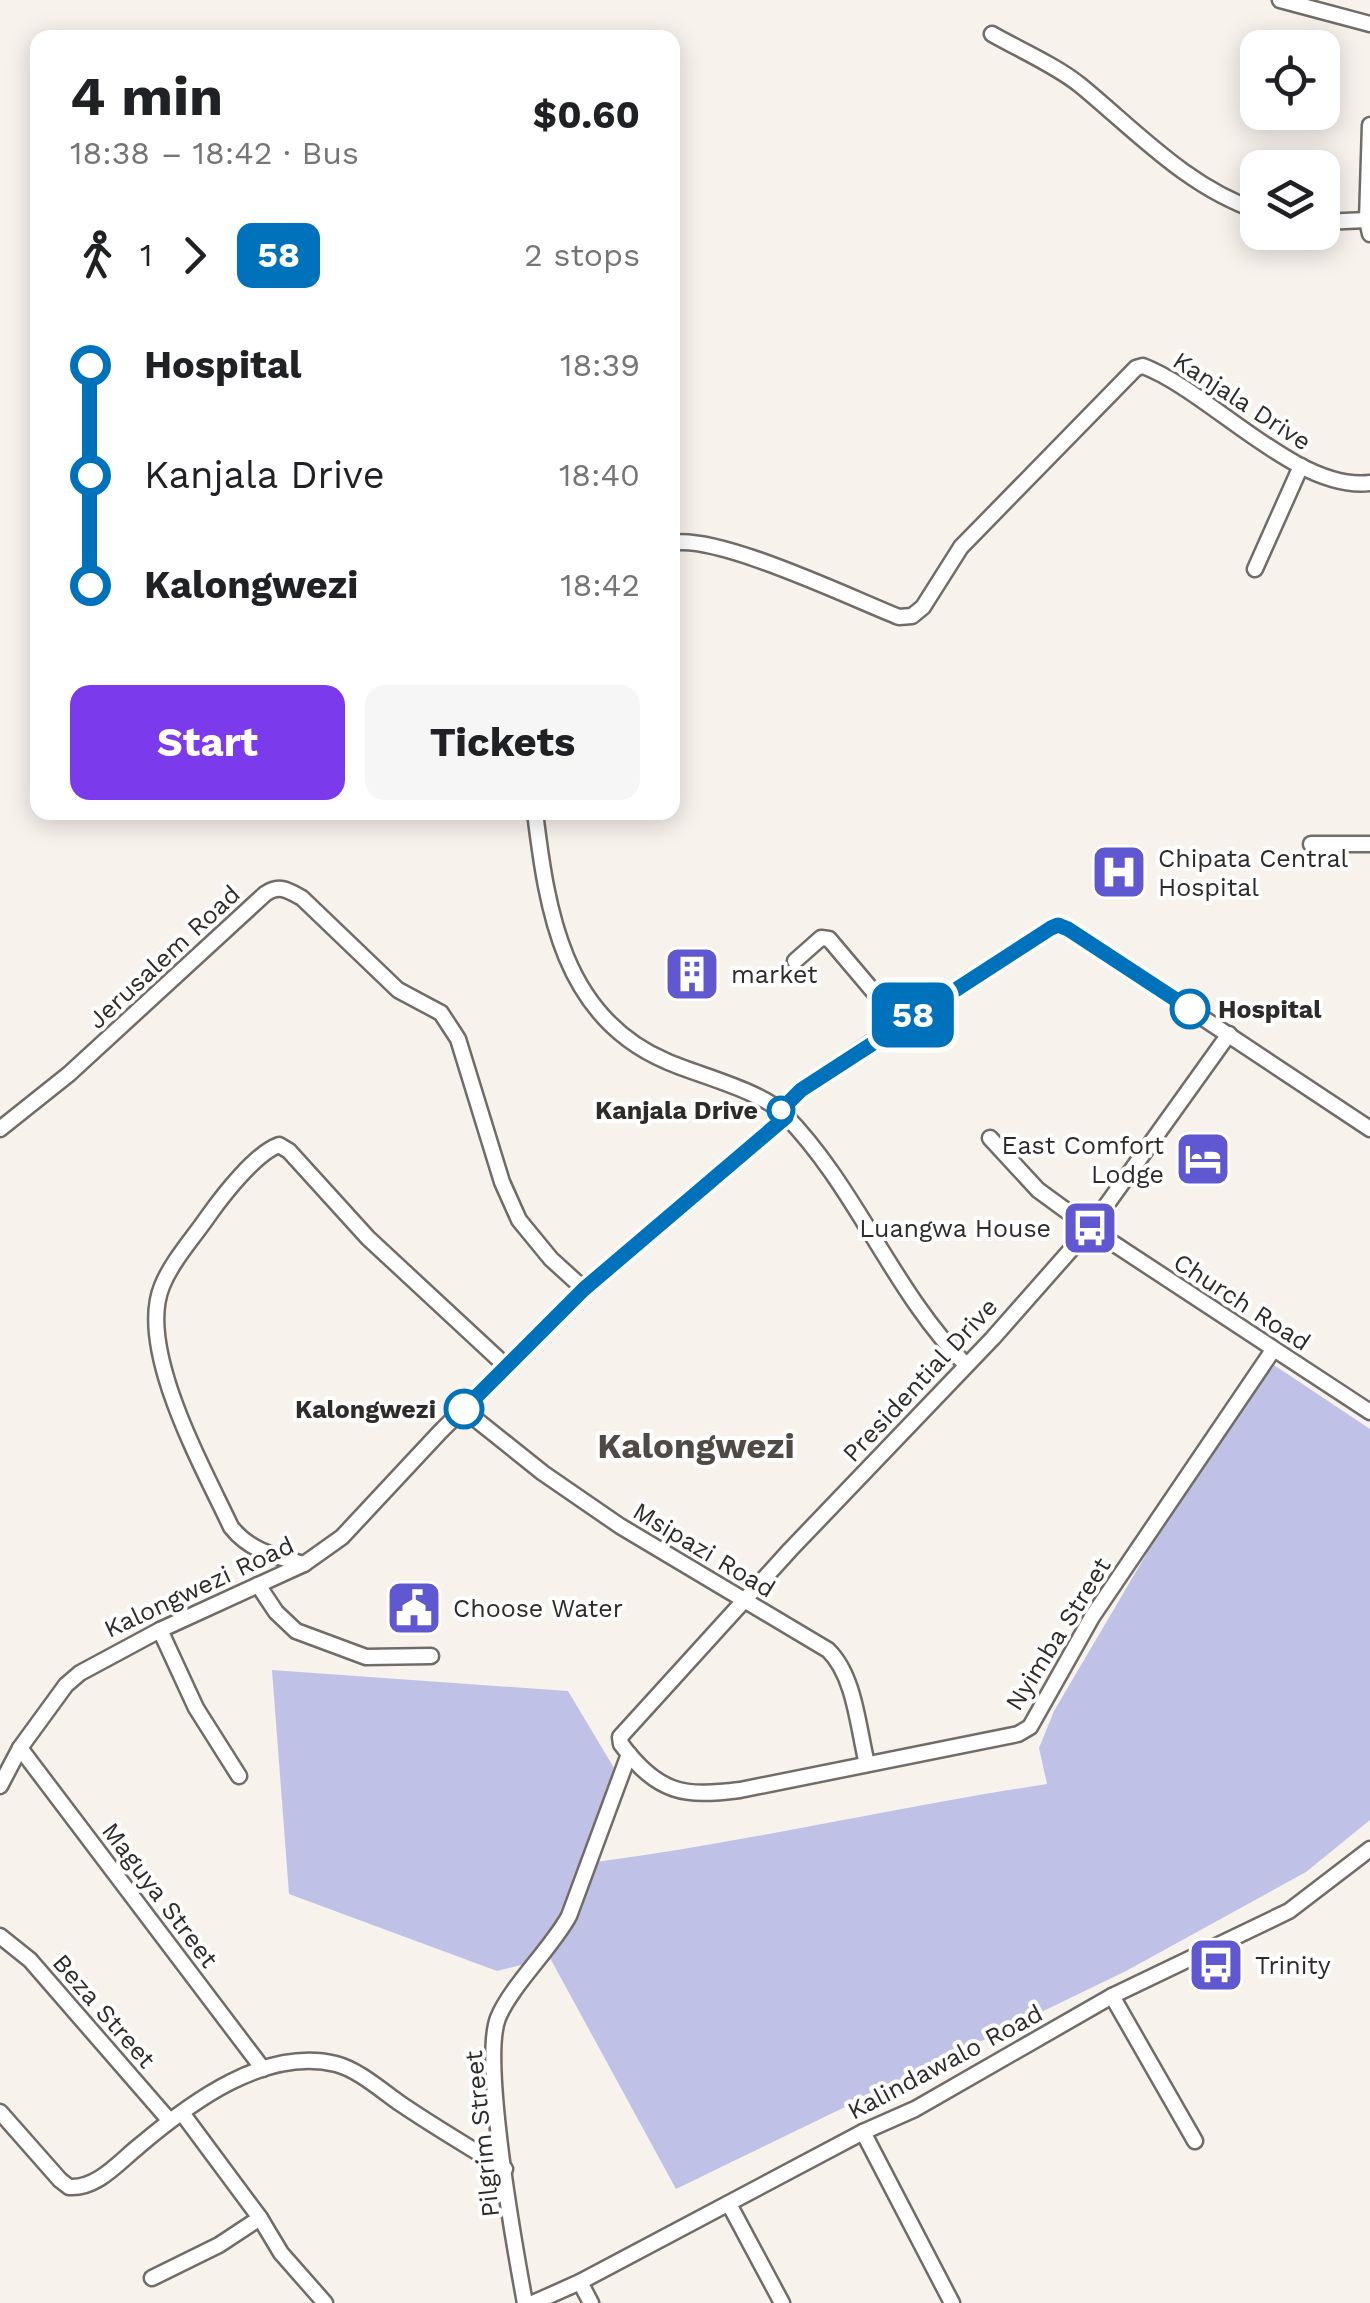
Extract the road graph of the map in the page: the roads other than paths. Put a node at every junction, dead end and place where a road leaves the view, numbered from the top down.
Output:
1 (1280, 0) edge
2 (1370, 24) edge
3 (992, 34) dead end
4 (1370, 130) edge
5 (1240, 202) edge
6 (1340, 224) edge
7 (1369, 227) edge
8 (1301, 466) junction
9 (1370, 483) edge
10 (680, 542) edge
11 (1256, 569) dead end
12 (537, 820) edge
13 (1311, 844) dead end
14 (1370, 844) edge
15 (795, 961) dead end
16 (900, 1023) junction
17 (1229, 1034) junction
18 (784, 1114) junction
19 (0, 1129) edge
20 (1370, 1130) edge
21 (990, 1138) dead end
22 (1090, 1228) junction
23 (584, 1289) junction
24 (1273, 1350) junction
25 (966, 1365) junction
26 (507, 1368) junction
27 (464, 1409) junction
28 (1370, 1412) edge
29 (304, 1564) junction
30 (258, 1585) junction
31 (744, 1599) junction
32 (160, 1630) junction
33 (431, 1656) dead end
34 (620, 1737) joint
35 (20, 1748) junction
36 (628, 1754) junction
37 (867, 1764) junction
38 (239, 1776) dead end
39 (0, 1786) edge
40 (1370, 1849) edge
41 (0, 1936) edge
42 (1112, 1996) junction
43 (263, 2069) junction
44 (0, 2112) edge
45 (176, 2116) junction
46 (863, 2132) junction
47 (1195, 2141) dead end
48 (505, 2169) junction
49 (729, 2204) junction
50 (260, 2218) junction
51 (152, 2278) dead end
52 (580, 2282) junction
53 (325, 2303) edge
54 (525, 2303) edge
55 (533, 2303) edge
56 (591, 2303) edge
57 (782, 2303) edge
58 (952, 2303) edge

1 - 2 street
3 - 5 street
4 - 7 street
6 - 7 street
8 - 9 street, Kanjala Drive
8 - 10 street, Kanjala Drive
8 - 11 street
12 - 18 street
13 - 14 street
15 - 16 street
16 - 17 street, Kalongwezi Road
16 - 18 street, Kalongwezi Road
17 - 20 street
17 - 22 street, Presidential Drive
18 - 23 street, Kalongwezi Road
18 - 25 street
19 - 23 street, Jerusalem Road
21 - 22 street, Church Road
22 - 24 street, Church Road
22 - 25 street, Presidential Drive
23 - 26 street, Kalongwezi Road
24 - 28 street, Church Road
24 - 37 street, Nyimba Street
25 - 31 street, Presidential Drive
26 - 27 street, Kalongwezi Road
26 - 29 street
27 - 29 street, Kalongwezi Road
27 - 31 street, Msipazi Road
29 - 30 street, Kalongwezi Road
30 - 32 street, Kalongwezi Road
30 - 33 street
31 - 34 street, Presidential Drive
31 - 37 street, Msipazi Road
32 - 35 street, Kalongwezi Road
32 - 38 street
34 - 36 street, Nyimba Street
35 - 39 street, Kalongwezi Road
35 - 43 street, Maguya Street
36 - 37 street, Nyimba Street
36 - 48 street, Pilgrim Street
40 - 42 street, Kalindawalo Road
41 - 45 street, Beza Street
42 - 46 street, Kalindawalo Road
42 - 47 street
43 - 45 street
43 - 48 street
44 - 45 street
45 - 50 street, Beza Street
46 - 49 street, Kalindawalo Road
46 - 58 street
48 - 54 street, Pilgrim Street
49 - 52 street, Kalindawalo Road
49 - 57 street
50 - 51 street
50 - 53 street, Beza Street
52 - 55 street, Kalindawalo Road
52 - 56 street

